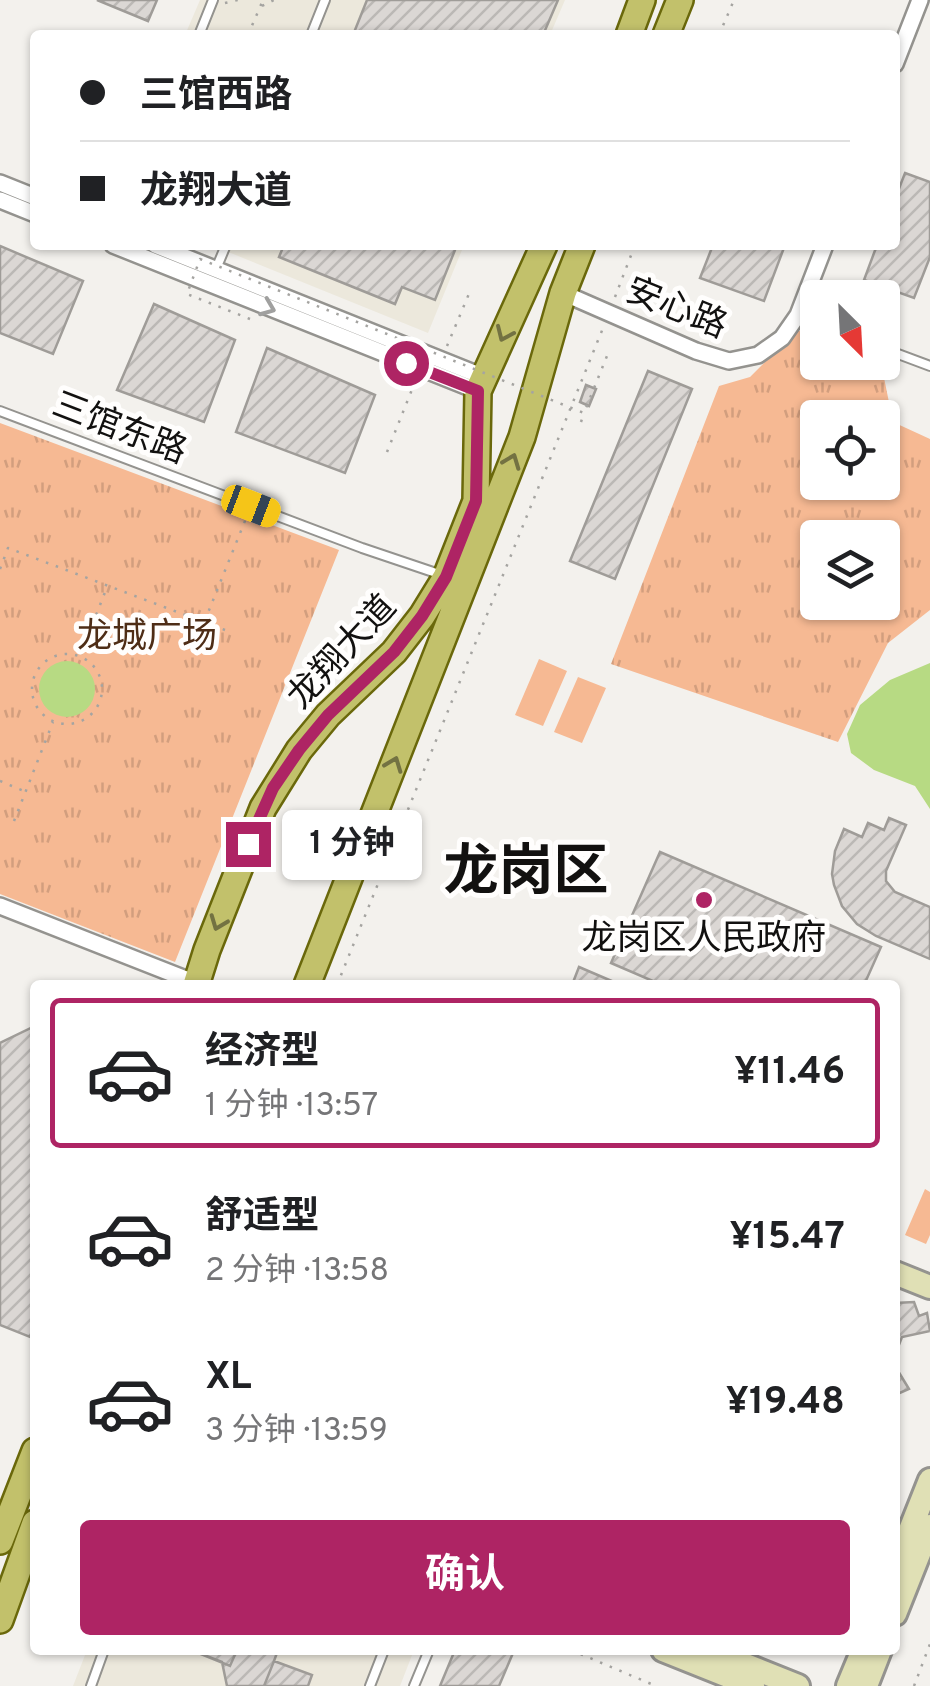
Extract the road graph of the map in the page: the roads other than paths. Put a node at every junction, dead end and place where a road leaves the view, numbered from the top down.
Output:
1 (325, 0) edge
2 (642, 0) edge
3 (680, 0) edge
4 (920, 0) edge
5 (216, 3) edge
6 (202, 30) edge
7 (313, 30) edge
8 (630, 30) edge
9 (668, 30) edge
10 (900, 51) edge
11 (0, 183) edge
12 (30, 194) edge
13 (0, 200) edge
14 (30, 212) edge
15 (129, 250) edge
16 (164, 250) edge
17 (224, 250) edge
18 (542, 250) edge
19 (580, 250) edge
20 (823, 250) edge
21 (213, 277) junction
22 (563, 293) junction
23 (798, 315) joint
24 (900, 355) edge
25 (930, 366) edge
26 (481, 384) junction
27 (0, 411) edge
28 (446, 577) junction
29 (0, 906) edge
30 (186, 980) edge
31 (198, 980) edge
32 (310, 980) edge
33 (900, 1276) edge
34 (930, 1287) edge
35 (30, 1464) edge
36 (930, 1480) edge
37 (930, 1526) edge
38 (30, 1538) edge
39 (0, 1541) edge
40 (900, 1555) edge
41 (900, 1601) edge
42 (0, 1620) edge
43 (102, 1655) edge
44 (382, 1655) edge
45 (426, 1655) edge
46 (676, 1655) edge
47 (720, 1655) edge
48 (860, 1655) edge
49 (878, 1655) edge
50 (90, 1686) edge
51 (370, 1686) edge
52 (414, 1686) edge
53 (753, 1686) edge
54 (798, 1686) edge
55 (848, 1686) edge
56 (866, 1686) edge

1 - 7 lane
2 - 8 main road
3 - 9 main road
4 - 10 street
5 - 6 lane
11 - 12 street
13 - 14 street
15 - 21 street
16 - 21 street
17 - 21 lane
18 -> 26 main road, 龙翔大道
19 - 22 main road, 龙翔大道
20 - 23 street, 安心路
21 - 26 street
22 - 23 street, 安心路
32 -> 22 main road, 龙翔大道
24 - 25 lane
26 - 28 main road, 龙翔大道
27 - 28 lane, 三馆东路
28 -> 31 main road, 龙翔大道
29 - 30 street
33 - 34 main road
35 - 39 main road
36 - 40 main road
37 - 41 main road
38 - 42 main road
43 - 50 lane
44 - 51 lane
45 - 52 lane
46 - 53 main road
47 - 54 main road
48 - 55 main road
49 - 56 main road

